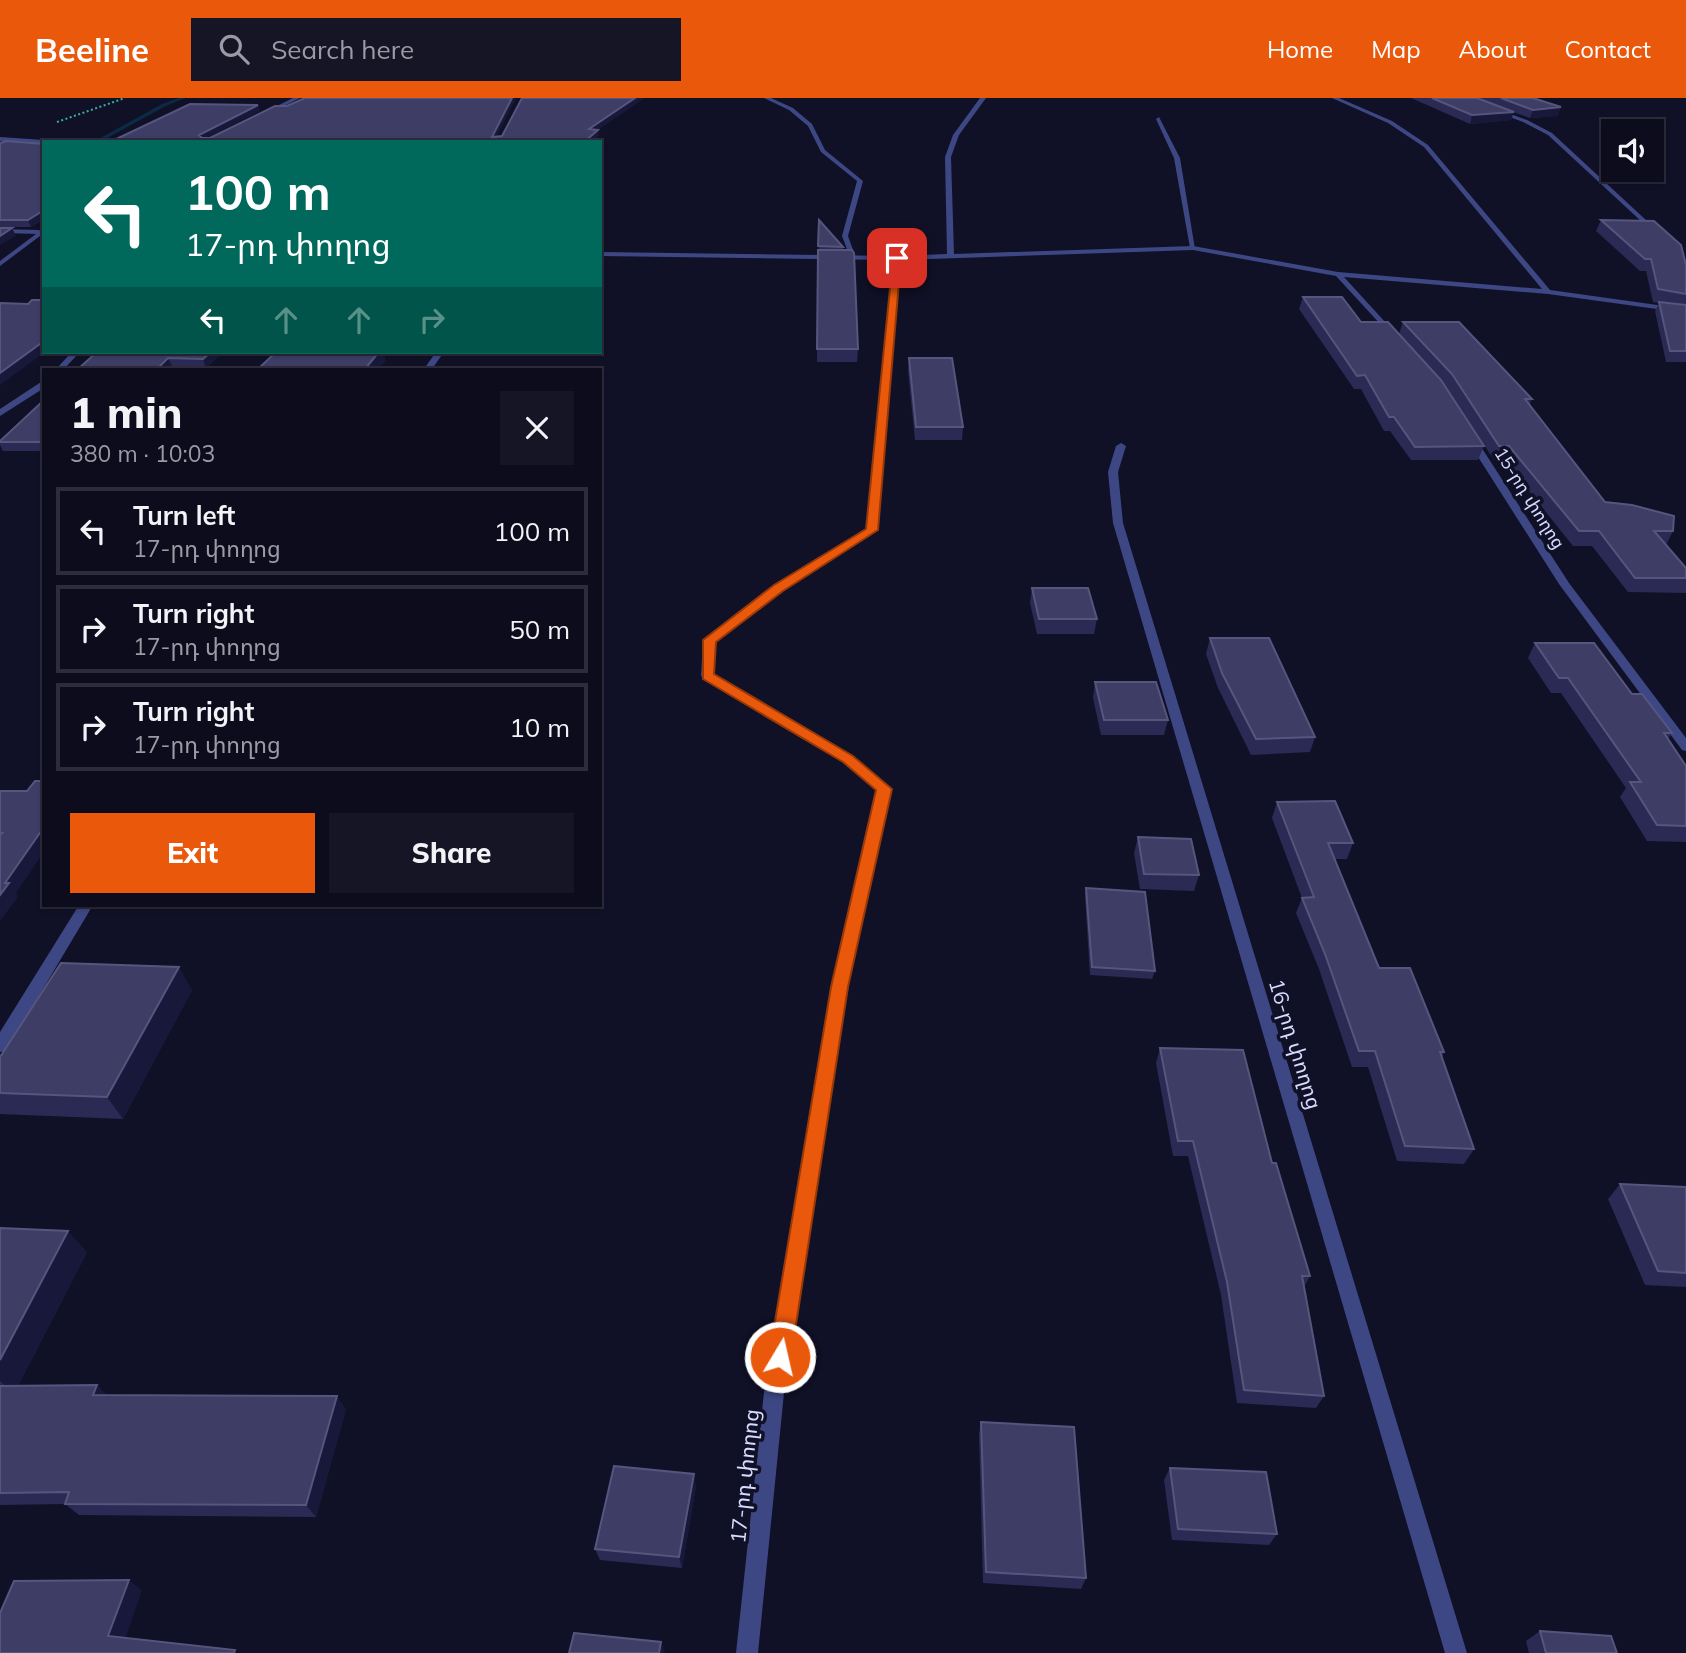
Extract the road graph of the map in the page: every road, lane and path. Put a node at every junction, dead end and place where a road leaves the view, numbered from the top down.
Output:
1 (125, 98) edge
2 (297, 98) edge
3 (767, 98) edge
4 (984, 98) edge
5 (1335, 98) edge
6 (1463, 98) edge
7 (252, 120) edge
8 (1159, 120) dead end
9 (47, 125) dead end
10 (0, 139) edge
11 (16, 141) junction
12 (42, 142) edge
13 (0, 146) edge
14 (0, 231) edge
15 (41, 231) edge
16 (1667, 243) edge
17 (1193, 248) junction
18 (602, 254) edge
19 (951, 256) junction
20 (854, 257) junction
21 (897, 258) junction
22 (0, 264) edge
23 (1338, 274) junction
24 (1548, 292) junction
25 (1686, 310) edge
26 (1398, 342) edge
27 (74, 354) edge
28 (61, 368) edge
29 (42, 385) edge
30 (0, 414) edge
31 (1464, 426) edge
32 (1121, 446) dead end
33 (1686, 747) edge
34 (85, 907) edge
35 (0, 1046) edge
36 (747, 1653) edge
37 (1456, 1653) edge

1 - 9 path
2 - 7 street
3 - 20 street
4 - 19 street
5 - 24 street
6 - 16 street
8 - 17 street
10 - 11 street
11 - 12 street
11 - 13 street
14 - 15 street
15 - 22 street
17 - 19 street
17 - 23 street
18 - 20 street
19 - 21 street
20 - 21 street
21 - 36 street, 17-րդ փողոց
23 - 24 street
23 - 26 street
24 - 25 street
27 - 28 street
29 - 30 street
31 - 33 street, 15-րդ փողոց
32 - 37 street, 16-րդ փողոց
34 - 35 street

